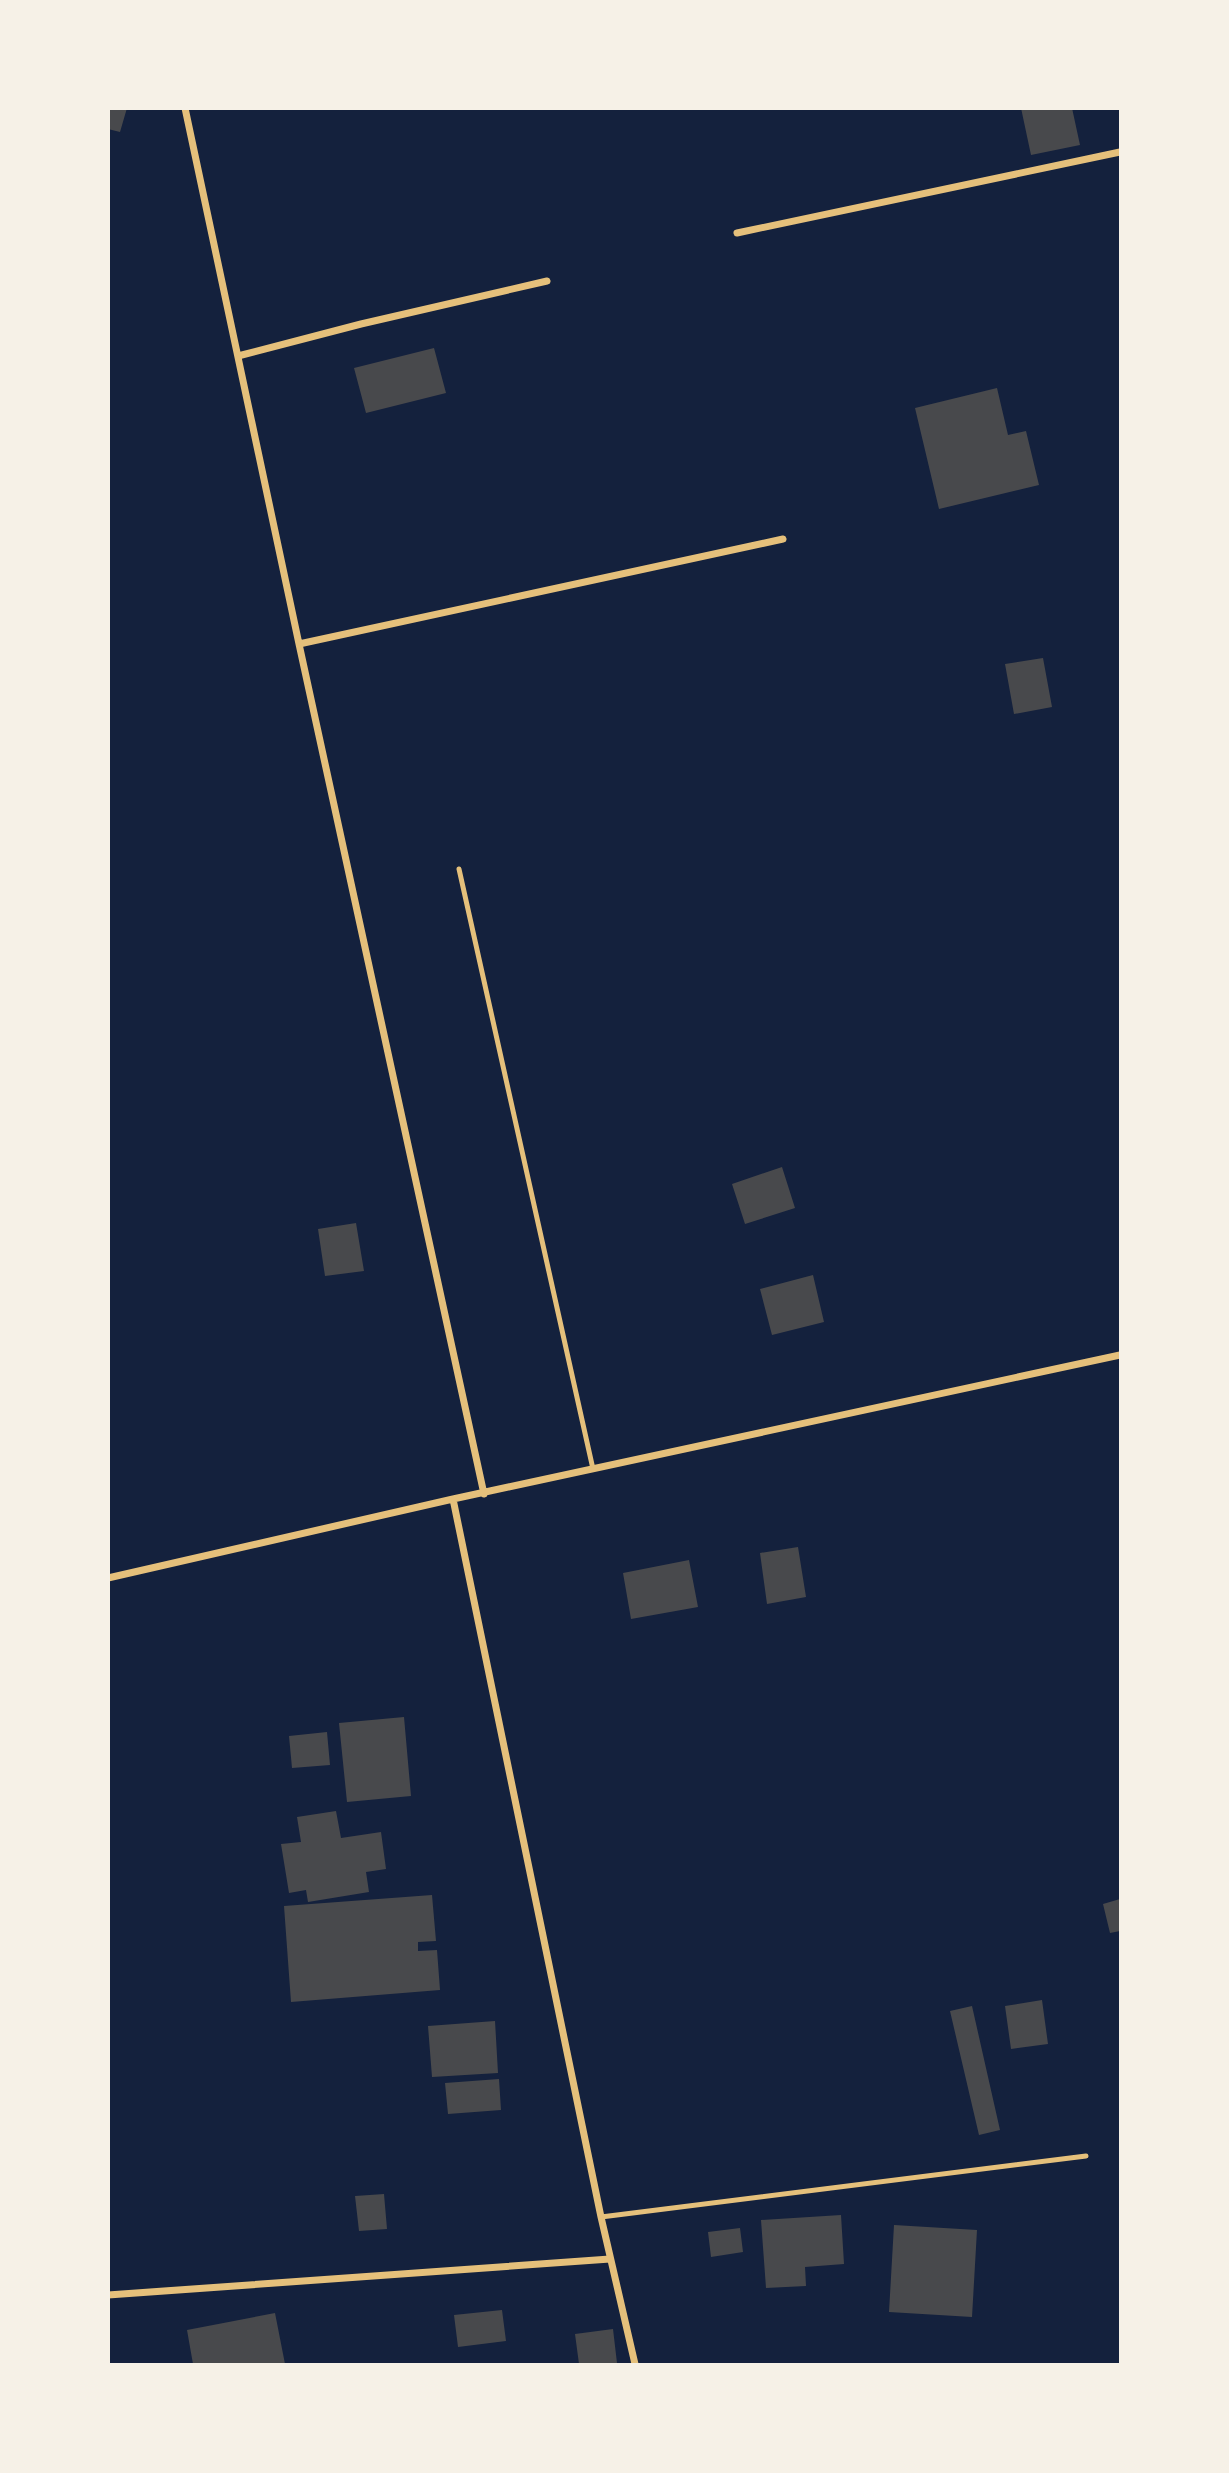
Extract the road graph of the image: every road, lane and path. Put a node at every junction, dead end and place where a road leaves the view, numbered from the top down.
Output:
1 (185, 108) edge
2 (1121, 152) edge
3 (737, 233) dead end
4 (547, 281) dead end
5 (238, 356) junction
6 (783, 540) dead end
7 (299, 644) junction
8 (459, 869) dead end
9 (1121, 1355) edge
10 (593, 1469) junction
11 (484, 1494) junction
12 (453, 1499) junction
13 (108, 1578) edge
14 (1086, 2156) dead end
15 (601, 2217) junction
16 (610, 2259) junction
17 (108, 2295) edge
18 (635, 2364) edge

1 - 5 street
2 - 3 street
4 - 5 street
5 - 7 street
6 - 7 street
7 - 11 street
8 - 10 lane
9 - 10 street
10 - 11 street
11 - 12 street
12 - 13 street
12 - 15 street
14 - 15 lane
15 - 16 street
16 - 17 street
16 - 18 street

